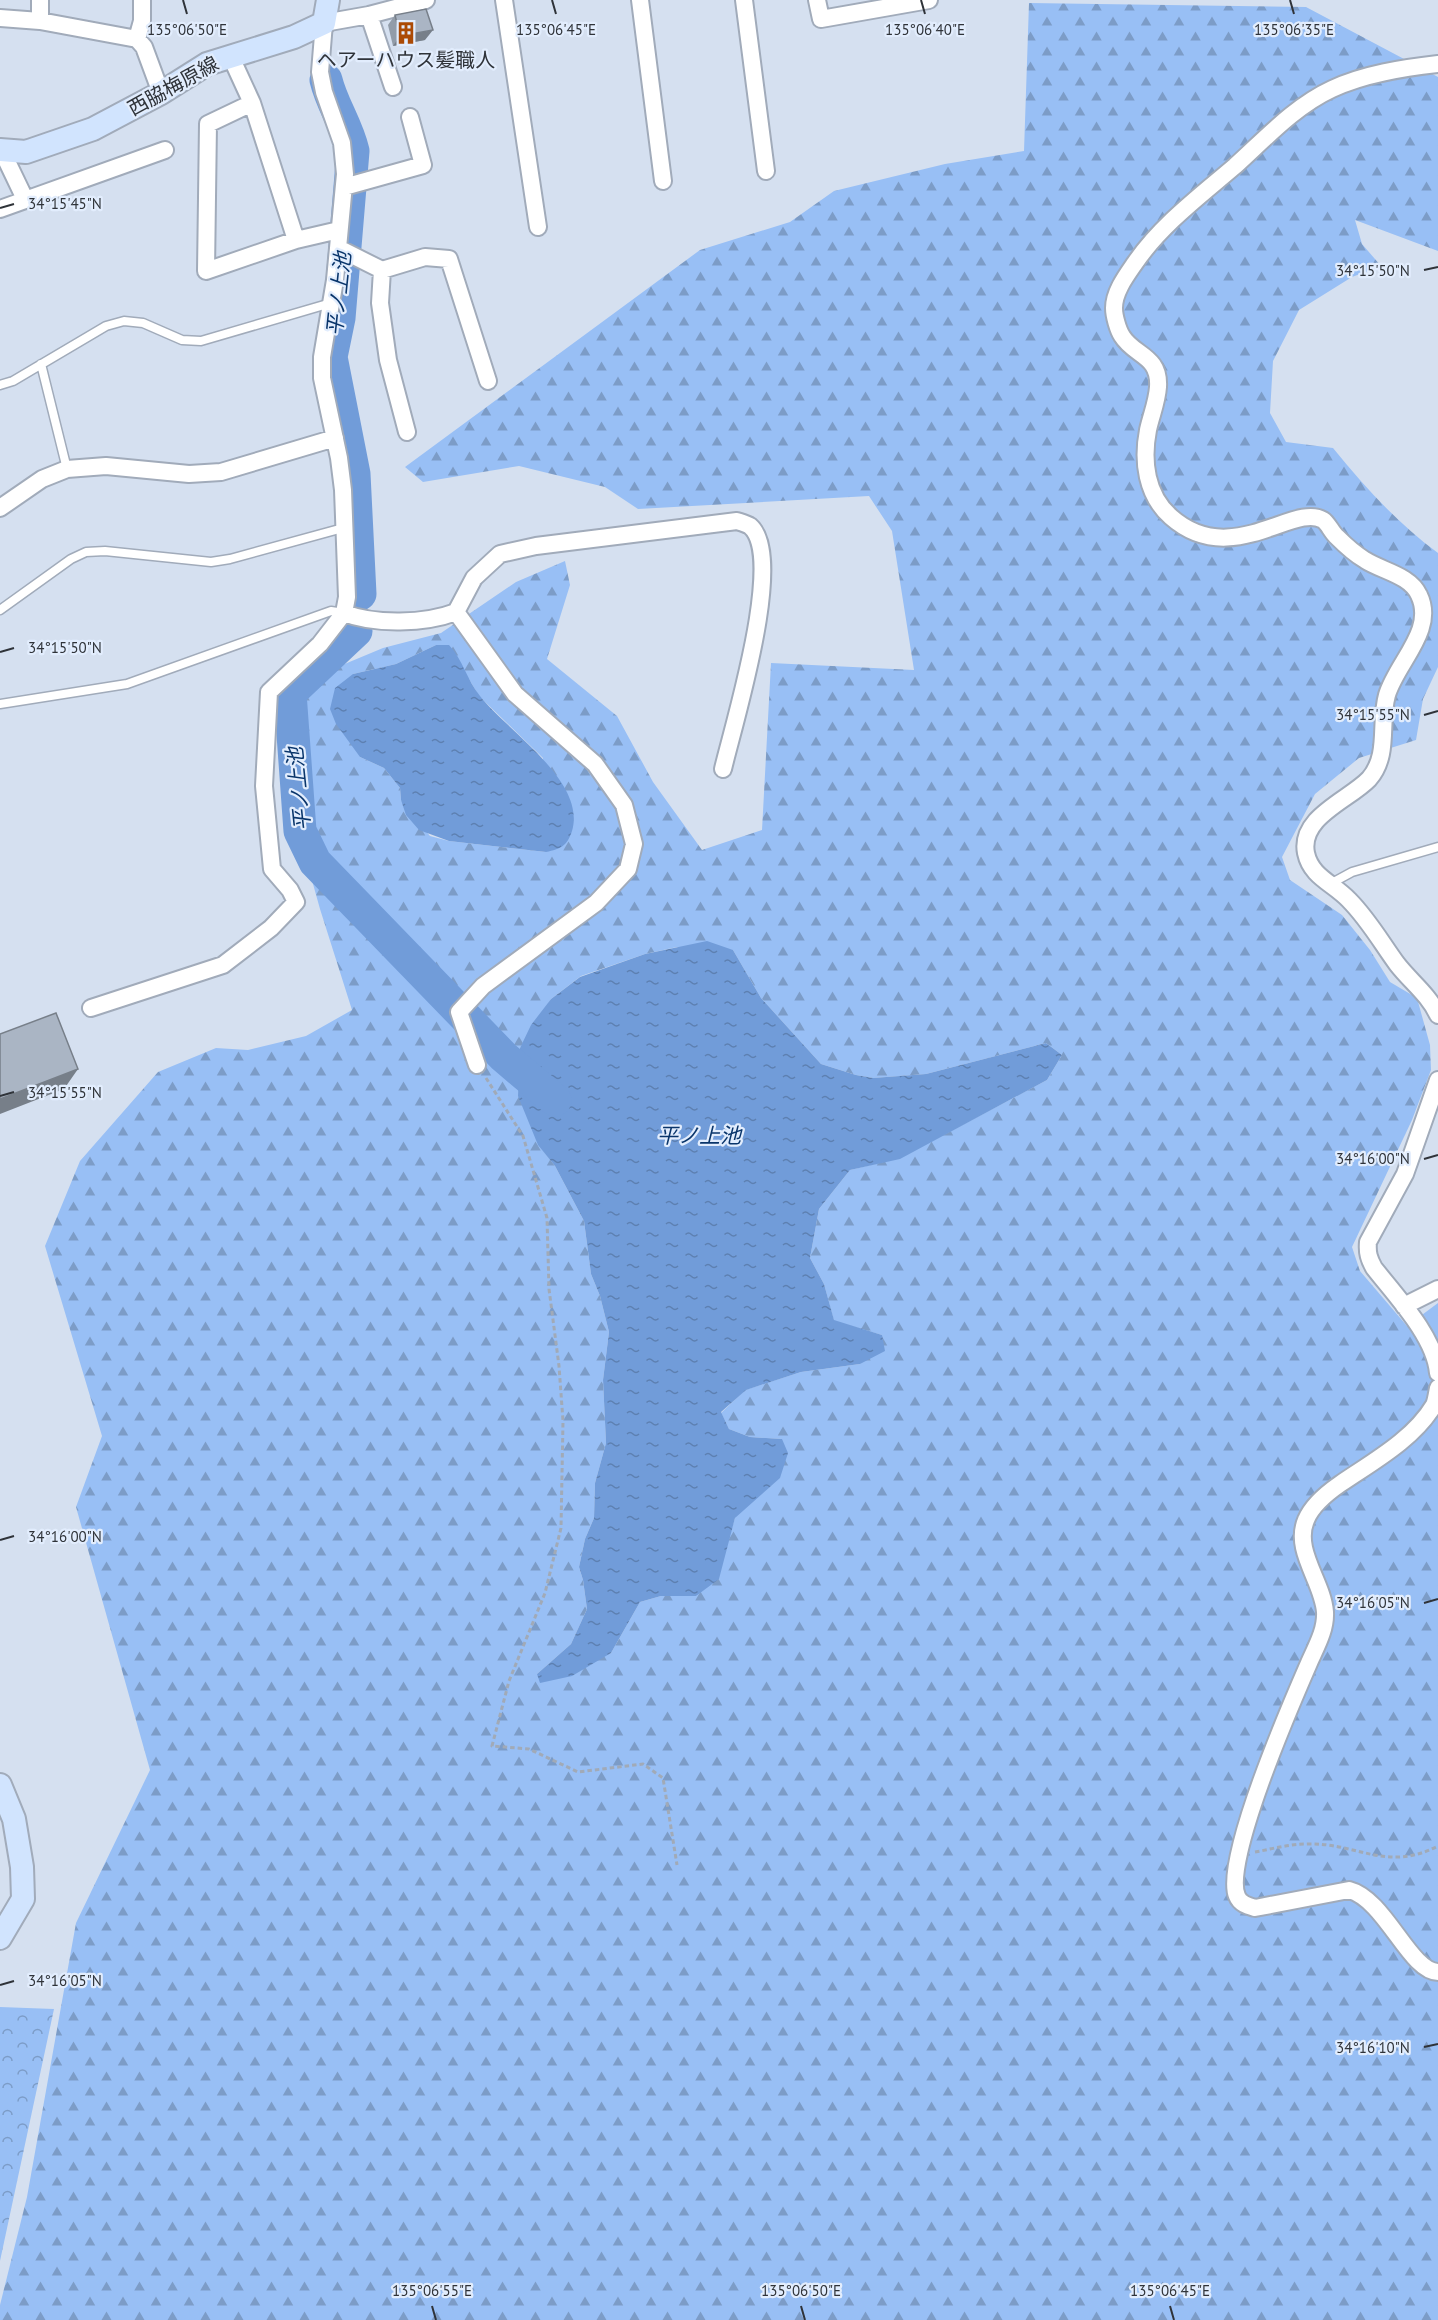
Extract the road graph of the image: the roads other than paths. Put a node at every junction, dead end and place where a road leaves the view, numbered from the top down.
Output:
1 (40, 0) edge
2 (142, 0) edge
3 (328, 0) edge
4 (426, 0) edge
5 (504, 0) edge
6 (640, 0) edge
7 (744, 0) edge
8 (817, 0) edge
9 (930, 0) edge
10 (388, 5) edge
11 (369, 15) junction
12 (0, 18) edge
13 (40, 21) junction
14 (324, 23) junction
15 (137, 39) junction
16 (230, 55) junction
17 (1438, 64) edge
18 (393, 87) dead end
19 (161, 93) junction
20 (252, 103) junction
21 (410, 117) dead end
22 (1, 150) edge
23 (165, 150) dead end
24 (766, 171) dead end
25 (663, 181) dead end
26 (352, 185) junction
27 (25, 199) junction
28 (0, 209) edge
29 (538, 227) dead end
30 (339, 230) junction
31 (296, 240) junction
32 (338, 248) junction
33 (379, 269) junction
34 (331, 303) junction
35 (42, 364) junction
36 (488, 381) dead end
37 (0, 385) edge
38 (407, 432) dead end
39 (335, 438) junction
40 (67, 469) junction
41 (0, 508) edge
42 (342, 528) junction
43 (0, 610) edge
44 (456, 612) junction
45 (344, 613) junction
46 (0, 704) edge
47 (723, 769) dead end
48 (1438, 847) edge
49 (1330, 884) junction
50 (91, 1008) dead end
51 (1438, 1015) edge
52 (477, 1065) road end
53 (1438, 1080) edge
54 (1438, 1289) edge
55 (1404, 1306) junction
56 (1438, 1373) edge
57 (1438, 1388) edge
58 (0, 1785) edge
59 (0, 1938) edge
60 (1438, 1972) edge

1 - 13 street
2 - 15 street
3 - 14 main road
4 - 10 street
5 - 29 street
6 - 25 street
7 - 24 street
8 - 9 street
10 - 11 street
11 - 14 street
11 - 18 street
12 - 13 street
13 - 15 street
14 - 16 main road, 西脇梅原線
14 - 26 street
15 - 19 street
16 - 19 main road, 西脇梅原線
16 - 20 street
17 - 49 street
19 - 22 main road, 西脇梅原線
20 - 31 street
20 - 31 street
21 - 26 street
22 - 27 street
23 - 27 street
26 - 30 street
27 - 28 street
30 - 31 street
30 - 32 street
32 - 33 street
32 - 34 street
33 - 36 street
33 - 38 street
34 - 35 lane
34 - 39 street
35 - 37 lane
35 - 40 lane
39 - 40 street
39 - 42 street
40 - 41 street
42 - 43 lane
42 - 45 street
44 - 45 street
44 - 47 street
44 - 52 street
45 - 46 lane
45 - 50 street
48 - 49 lane
49 - 51 street
53 - 55 street
54 - 55 street
55 - 56 street
57 - 60 street
58 - 59 main road

